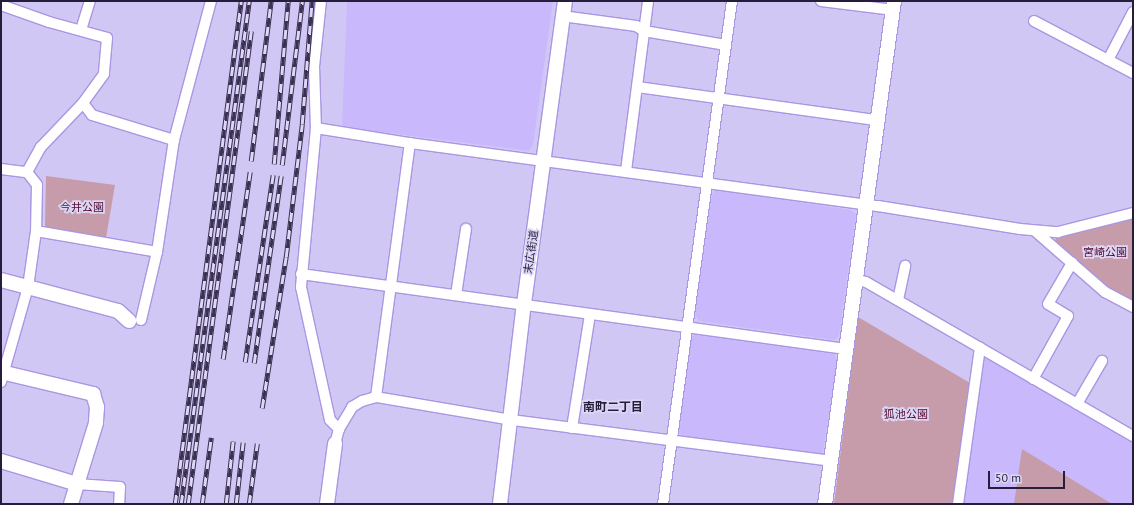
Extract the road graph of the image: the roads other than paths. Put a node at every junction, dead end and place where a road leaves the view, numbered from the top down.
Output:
1 (90, 1) edge
2 (211, 1) edge
3 (321, 1) edge
4 (565, 1) edge
5 (648, 1) edge
6 (732, 1) edge
7 (821, 1) edge
8 (1, 5) edge
9 (893, 6) edge
10 (1133, 12) edge
11 (562, 16) junction
12 (1034, 21) dead end
13 (81, 30) junction
14 (644, 31) junction
15 (726, 45) junction
16 (1108, 60) junction
17 (1133, 73) edge
18 (637, 87) junction
19 (719, 98) junction
20 (83, 103) junction
21 (876, 120) junction
22 (316, 128) junction
23 (174, 140) junction
24 (410, 143) junction
25 (544, 160) junction
26 (1, 169) edge
27 (626, 171) junction
28 (27, 172) junction
29 (707, 182) junction
30 (866, 204) junction
31 (1133, 213) edge
32 (466, 229) dead end
33 (1035, 230) junction
34 (36, 231) junction
35 (157, 252) junction
36 (1072, 263) junction
37 (905, 266) dead end
38 (301, 274) junction
39 (856, 279) junction
40 (1, 280) edge
41 (389, 285) junction
42 (28, 287) junction
43 (456, 295) junction
44 (898, 300) junction
45 (524, 304) junction
46 (1133, 307) edge
47 (590, 314) junction
48 (135, 321) joint
49 (688, 326) junction
50 (980, 348) junction
51 (846, 349) junction
52 (1102, 361) dead end
53 (2, 375) edge
54 (1033, 379) junction
55 (376, 397) junction
56 (1077, 404) junction
57 (512, 420) junction
58 (572, 428) junction
59 (340, 429) junction
60 (1133, 436) edge
61 (672, 442) junction
62 (335, 444) joint
63 (1, 461) edge
64 (831, 461) junction
65 (77, 484) junction
66 (71, 504) edge
67 (119, 504) edge
68 (327, 504) edge
69 (500, 504) edge
70 (663, 504) edge
71 (825, 504) edge
72 (958, 504) edge

1 - 13 street
2 - 23 street
3 - 22 street
4 - 11 street, 末広街道
5 - 14 street
6 - 15 street
7 - 9 street
8 - 13 street
9 - 21 street
10 - 16 street
11 - 14 street
11 - 25 street, 末広街道
12 - 16 street
13 - 20 street
14 - 15 street
14 - 18 street
15 - 19 street
16 - 17 street
18 - 19 street
18 - 27 street
19 - 21 street
19 - 29 street
20 - 23 street
20 - 28 street
21 - 30 street
22 - 24 street
22 - 38 street
23 - 35 street
24 - 25 street
24 - 41 street
25 - 27 street
25 - 45 street, 末広街道
26 - 28 street
27 - 29 street
28 - 34 street
29 - 30 street
29 - 49 street
30 - 33 street
30 - 39 street
31 - 33 street
32 - 43 street
33 - 36 street
34 - 35 street
34 - 42 street
35 - 48 street
36 - 46 street
36 - 54 street
37 - 44 street
38 - 41 street
38 - 59 street
39 - 44 street
39 - 51 street
40 - 42 street
41 - 43 street
41 - 55 street
42 - 48 street
42 - 53 street
43 - 45 street
44 - 50 street
45 - 47 street
45 - 57 street, 末広街道
47 - 49 street
47 - 58 street
49 - 51 street
49 - 61 street
50 - 54 street
50 - 72 street
51 - 64 street
52 - 56 street
53 - 65 street
54 - 56 street
55 - 57 street
55 - 59 street
56 - 60 street
57 - 58 street
57 - 69 street, 末広街道
58 - 61 street
59 - 62 street
61 - 64 street
61 - 70 street
62 - 68 street
63 - 65 street
64 - 71 street
65 - 66 street
65 - 67 street

